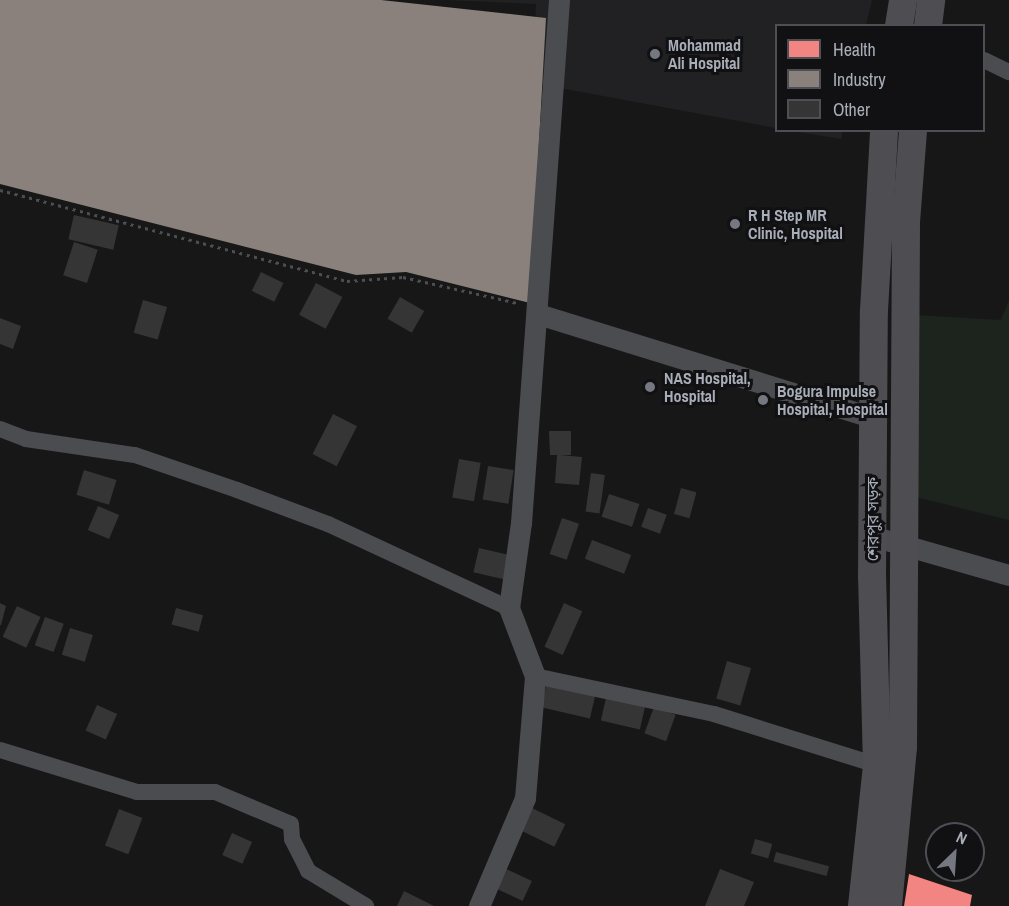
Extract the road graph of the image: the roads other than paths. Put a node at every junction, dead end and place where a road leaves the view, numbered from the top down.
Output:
1 (559, 0) edge
2 (903, 0) edge
3 (931, 0) edge
4 (899, 24) edge
5 (928, 24) edge
6 (985, 60) edge
7 (1009, 72) edge
8 (884, 132) edge
9 (913, 132) edge
10 (538, 311) junction
11 (873, 418) junction
12 (0, 429) edge
13 (872, 536) junction
14 (903, 548) junction
15 (1009, 575) edge
16 (509, 608) junction
17 (535, 676) junction
18 (0, 750) edge
19 (876, 765) junction
20 (366, 906) edge
21 (479, 906) edge
22 (862, 906) edge
23 (888, 906) edge

1 - 10 street
2 - 4 highway
3 - 5 highway
6 - 7 street
8 - 11 highway, শেরপুর সড়ক
9 - 14 highway, শেরপুর সড়ক
10 - 11 street
10 - 16 street
11 - 13 highway, শেরপুর সড়ক
12 - 16 street
13 - 14 street
13 - 19 highway, শেরপুর সড়ক
14 - 15 street
14 - 23 highway, শেরপুর সড়ক
16 - 17 street
17 - 19 street
17 - 21 street
18 - 20 street
19 - 22 highway, শেরপুর সড়ক

